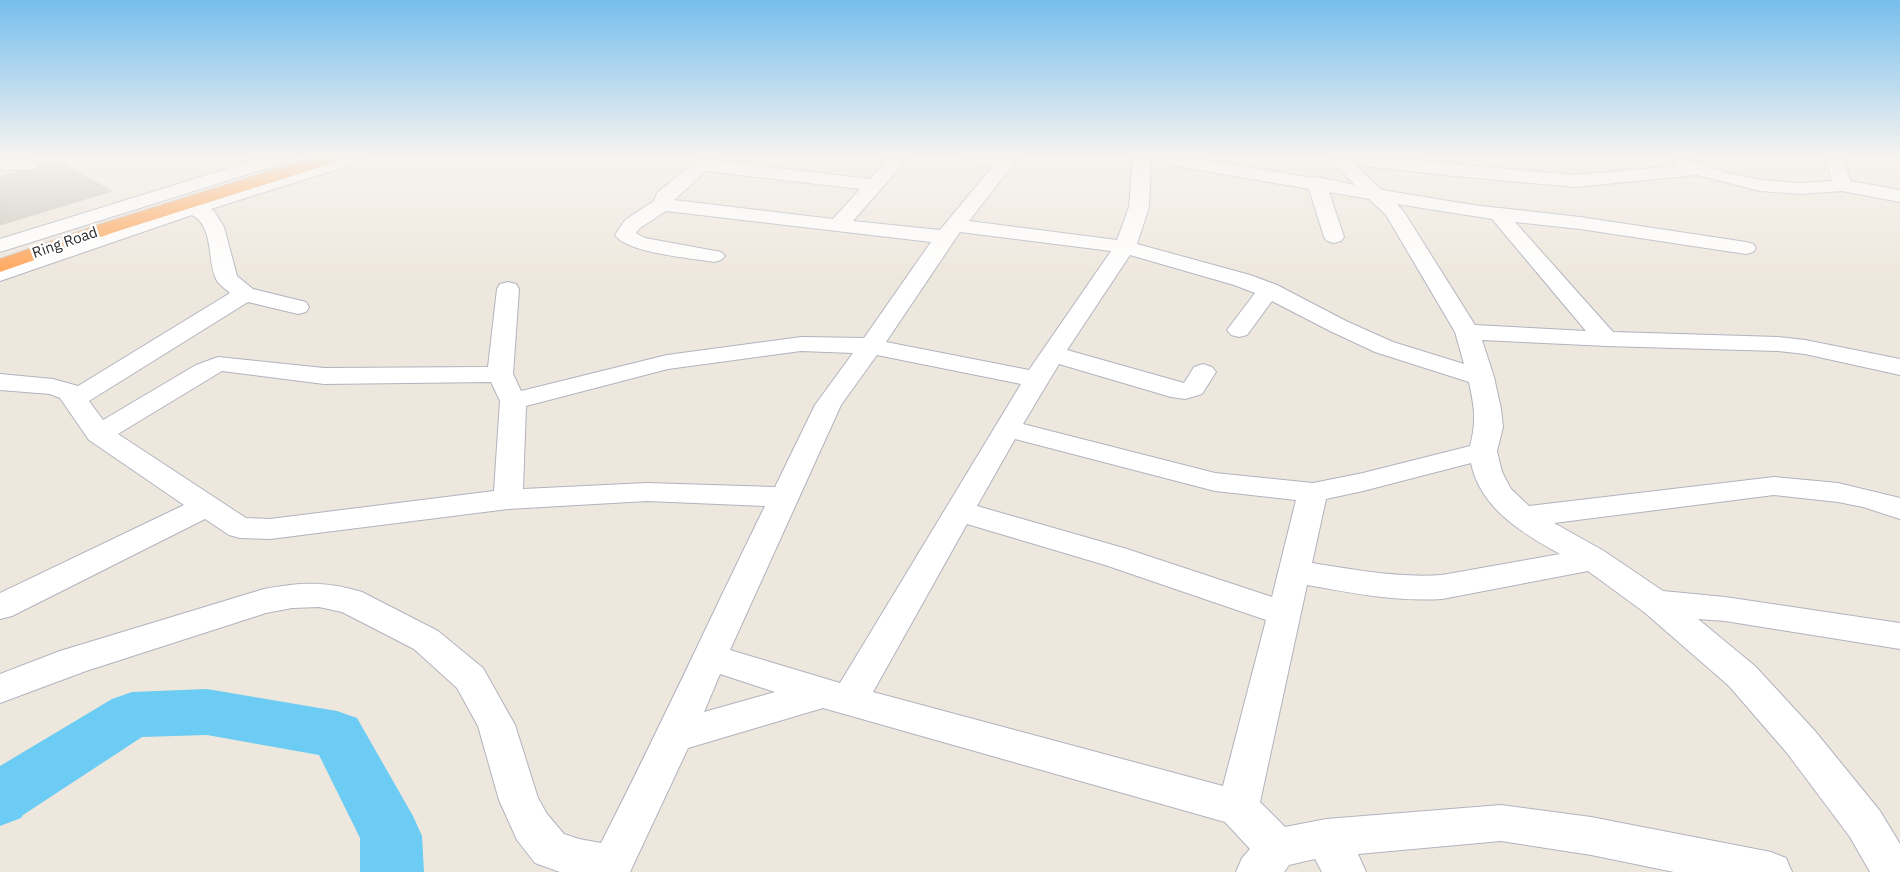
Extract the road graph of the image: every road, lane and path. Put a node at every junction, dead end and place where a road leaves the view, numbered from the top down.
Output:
1 (151, 199) edge
2 (173, 199) edge
3 (201, 199) edge
4 (223, 199) edge
5 (664, 199) edge
6 (862, 199) edge
7 (976, 199) edge
8 (1140, 199) edge
9 (1322, 199) edge
10 (1380, 199) edge
11 (1402, 199) edge
12 (1467, 199) edge
13 (664, 204) junction
14 (193, 208) junction
15 (1473, 211) junction
16 (1498, 214) junction
17 (837, 226) junction
18 (950, 231) junction
19 (1334, 237) dead end
20 (0, 246) edge
21 (1126, 247) junction
22 (1746, 248) dead end
23 (0, 256) edge
24 (714, 256) dead end
25 (0, 266) edge
26 (0, 274) edge
27 (508, 289) dead end
28 (1269, 290) junction
29 (245, 294) junction
30 (298, 307) dead end
31 (1239, 330) dead end
32 (1467, 332) junction
33 (1606, 339) junction
34 (871, 346) junction
35 (1053, 354) junction
36 (1900, 367) edge
37 (1203, 372) dead end
38 (500, 374) junction
39 (1481, 377) junction
40 (1036, 379) junction
41 (0, 382) edge
42 (75, 399) junction
43 (513, 401) junction
44 (1006, 428) junction
45 (99, 434) junction
46 (1483, 451) junction
47 (1313, 492) junction
48 (784, 497) junction
49 (508, 499) junction
50 (206, 506) junction
51 (1900, 509) edge
52 (958, 511) junction
53 (1523, 517) junction
54 (1593, 559) junction
55 (1295, 571) junction
56 (1656, 602) junction
57 (0, 607) edge
58 (1284, 614) junction
59 (1900, 636) edge
60 (709, 657) junction
61 (0, 689) edge
62 (836, 697) junction
63 (675, 736) junction
64 (1238, 808) junction
65 (1335, 855) edge
66 (1267, 860) edge
67 (609, 868) edge
68 (1771, 872) edge
69 (1893, 872) edge

1 - 20 street
2 - 23 highway, Ring Road
3 - 25 highway, Ring Road
4 - 14 street
5 - 13 street
6 - 17 street
7 - 18 street
8 - 21 street
9 - 19 street
10 - 32 street
11 - 15 street
12 - 15 street
13 - 17 street
13 - 24 street
14 - 26 street
14 - 29 street
15 - 16 street
16 - 22 street
16 - 33 street
17 - 18 street
18 - 21 street
18 - 34 street
21 - 28 street
21 - 35 street
27 - 38 street
28 - 31 street
28 - 39 street
29 - 30 street
29 - 42 street
32 - 33 street
32 - 39 street
33 - 36 street
34 - 40 street
34 - 43 street
34 - 48 street
35 - 37 street
35 - 40 street
38 - 43 street
38 - 45 street
39 - 46 street
40 - 44 street
41 - 42 street
42 - 45 street
43 - 49 street
44 - 47 street
44 - 52 street
45 - 50 street
46 - 47 street
46 - 53 street
47 - 55 street
48 - 49 street
48 - 60 street
49 - 50 street
50 - 57 street
51 - 53 street
52 - 58 street
52 - 62 street
53 - 54 street
54 - 55 street
54 - 56 street
55 - 58 street
56 - 59 street
56 - 69 street
58 - 64 street
60 - 62 street
60 - 63 street
61 - 67 street
62 - 63 street
62 - 64 street
63 - 67 street
64 - 66 street
65 - 66 street
65 - 68 street

